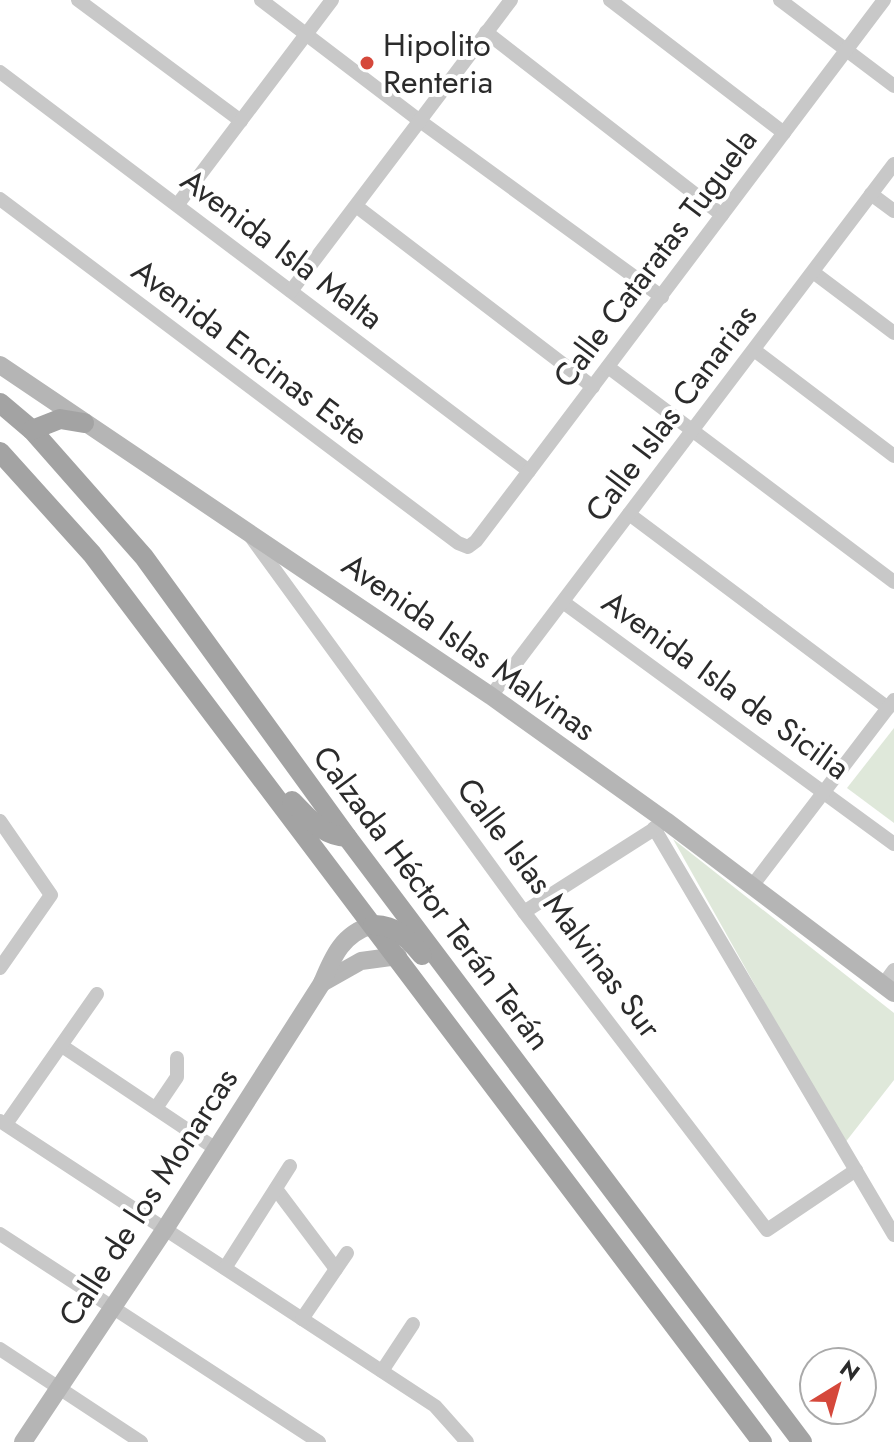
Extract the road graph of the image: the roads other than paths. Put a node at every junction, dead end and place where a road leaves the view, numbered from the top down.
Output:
1 (78, 0) edge
2 (261, 0) edge
3 (332, 0) edge
4 (511, 0) edge
5 (610, 0) edge
6 (780, 0) edge
7 (884, 0) edge
8 (486, 32) junction
9 (306, 34) junction
10 (846, 50) junction
11 (0, 72) edge
12 (894, 86) edge
13 (241, 121) junction
14 (420, 121) junction
15 (784, 133) junction
16 (894, 164) edge
17 (871, 194) junction
18 (0, 199) edge
19 (178, 204) junction
20 (356, 206) junction
21 (894, 211) edge
22 (722, 215) junction
23 (813, 272) junction
24 (291, 291) junction
25 (662, 297) junction
26 (894, 333) edge
27 (754, 350) junction
28 (0, 365) edge
29 (608, 367) junction
30 (593, 387) junction
31 (0, 403) edge
32 (84, 423) junction
33 (32, 430) junction
34 (692, 431) junction
35 (0, 452) edge
36 (894, 456) edge
37 (529, 471) junction
38 (629, 514) junction
39 (246, 531) junction
40 (468, 547) joint
41 (894, 582) edge
42 (563, 602) junction
43 (491, 696) junction
44 (891, 704) edge
45 (253, 766) junction
46 (825, 791) junction
47 (0, 821) edge
48 (660, 825) junction
49 (347, 837) junction
50 (894, 844) edge
51 (752, 886) junction
52 (524, 912) junction
53 (373, 925) junction
54 (398, 956) junction
55 (0, 968) edge
56 (322, 983) junction
57 (890, 983) edge
58 (97, 994) dead end
59 (466, 995) junction
60 (62, 1046) junction
61 (177, 1058) dead end
62 (156, 1108) junction
63 (3, 1123) edge
64 (216, 1149) junction
65 (290, 1166) dead end
66 (856, 1170) junction
67 (276, 1189) junction
68 (165, 1229) junction
69 (0, 1234) edge
70 (894, 1235) edge
71 (347, 1253) dead end
72 (225, 1268) junction
73 (336, 1269) junction
74 (111, 1308) junction
75 (302, 1319) junction
76 (413, 1324) dead end
77 (0, 1349) edge
78 (382, 1371) junction
79 (58, 1387) junction
80 (23, 1442) edge
81 (141, 1442) edge
82 (319, 1442) edge
83 (467, 1442) edge
84 (762, 1442) edge
85 (802, 1442) edge

1 - 13 street
2 - 9 street
3 - 9 street
4 - 8 street
5 - 15 street
6 - 10 street
7 - 10 street, Calle Cataratas Tuguela
8 - 14 street
8 - 22 street
9 - 13 street
9 - 14 street
10 - 12 street
10 - 15 street, Calle Cataratas Tuguela
11 - 19 street, Avenida Isla Malta
13 - 19 street
14 - 20 street
14 - 25 street
15 - 22 street, Calle Cataratas Tuguela
16 - 17 street, Calle Islas Canarias
17 - 21 street
17 - 23 street, Calle Islas Canarias
18 - 40 street, Avenida Encinas Este
19 - 24 street, Avenida Isla Malta
20 - 24 street
20 - 30 street
22 - 25 street, Calle Cataratas Tuguela
23 - 26 street
23 - 27 street, Calle Islas Canarias
24 - 37 street, Avenida Isla Malta
25 - 29 street, Calle Cataratas Tuguela
27 - 34 street, Calle Islas Canarias
27 - 36 street
28 - 32 street, Avenida Islas Malvinas
29 - 30 street, Calle Cataratas Tuguela
29 - 34 street
30 - 37 street, Calle Cataratas Tuguela
31 - 33 main road, Calzada Héctor Terán Terán
32 - 33 main road
32 - 39 street, Avenida Islas Malvinas
33 - 49 main road, Calzada Héctor Terán Terán
34 - 38 street, Calle Islas Canarias
34 - 41 street
35 - 45 main road, Calzada Héctor Terán Terán
37 - 40 street, Calle Cataratas Tuguela
38 - 42 street, Calle Islas Canarias
38 - 44 street
39 - 43 street, Avenida Islas Malvinas
39 - 52 street, Calle Islas Malvinas Sur
42 - 43 street, Calle Islas Canarias
42 - 46 street, Avenida Isla de Sicilia
43 - 48 street, Avenida Islas Malvinas
44 - 46 street
45 - 49 main road
45 - 53 main road, Calzada Héctor Terán Terán
46 - 50 street, Avenida Isla de Sicilia
46 - 51 street
47 - 55 street
48 - 51 street, Avenida Islas Malvinas
48 - 52 street
48 - 66 street
49 - 59 main road, Calzada Héctor Terán Terán
51 - 57 street, Avenida Islas Malvinas
52 - 66 street, Calle Islas Malvinas Sur
53 - 54 main road, Calzada Héctor Terán Terán
53 - 56 street, Calle de los Monarcas
53 - 59 main road
54 - 56 street, Calle de los Monarcas
54 - 84 main road, Calzada Héctor Terán Terán
56 - 64 street, Calle de los Monarcas
58 - 60 street
59 - 85 main road, Calzada Héctor Terán Terán
60 - 62 street
60 - 63 street
61 - 62 street
62 - 64 street
63 - 68 street
64 - 68 street, Calle de los Monarcas
65 - 67 street
66 - 70 street
67 - 72 street
67 - 73 street
68 - 72 street
68 - 74 street, Calle de los Monarcas
69 - 74 street
71 - 73 street
72 - 75 street
73 - 75 street
74 - 79 street, Calle de los Monarcas
74 - 82 street
75 - 78 street
76 - 78 street
77 - 79 street
78 - 83 street
79 - 80 street, Calle de los Monarcas
79 - 81 street

